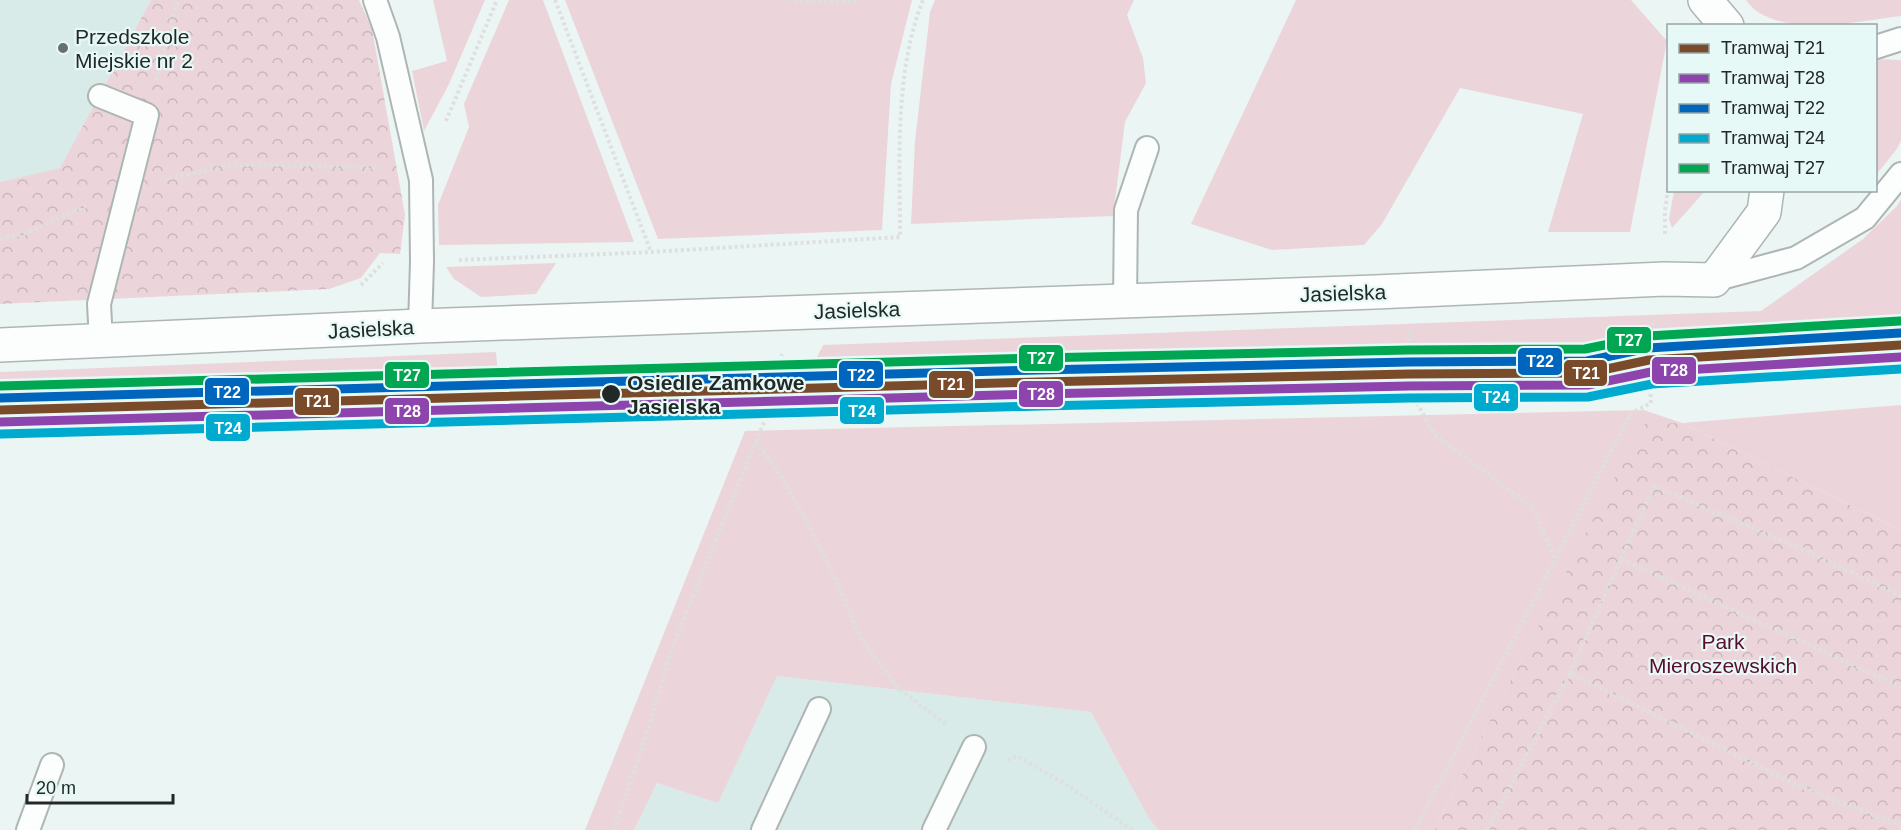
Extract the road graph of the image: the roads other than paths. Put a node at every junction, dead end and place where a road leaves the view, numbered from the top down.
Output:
1 (375, 0) edge
2 (1705, 0) edge
3 (1725, 24) edge
4 (1901, 39) edge
5 (1877, 46) edge
6 (100, 96) dead end
7 (1147, 147) dead end
8 (1901, 174) edge
9 (1767, 192) edge
10 (1714, 280) junction
11 (1125, 301) junction
12 (420, 326) junction
13 (101, 341) junction
14 (0, 345) edge
15 (819, 710) dead end
16 (974, 747) road end
17 (52, 765) dead end
18 (28, 830) edge
19 (763, 830) edge
20 (934, 830) edge

1 - 12 lane
2 - 3 street
4 - 5 lane
6 - 13 lane
7 - 11 lane
8 - 10 lane
9 - 10 street
10 - 11 street, Jasielska
11 - 12 street, Jasielska
12 - 13 street, Jasielska
13 - 14 street, Jasielska
15 - 19 lane
16 - 20 lane
17 - 18 lane

